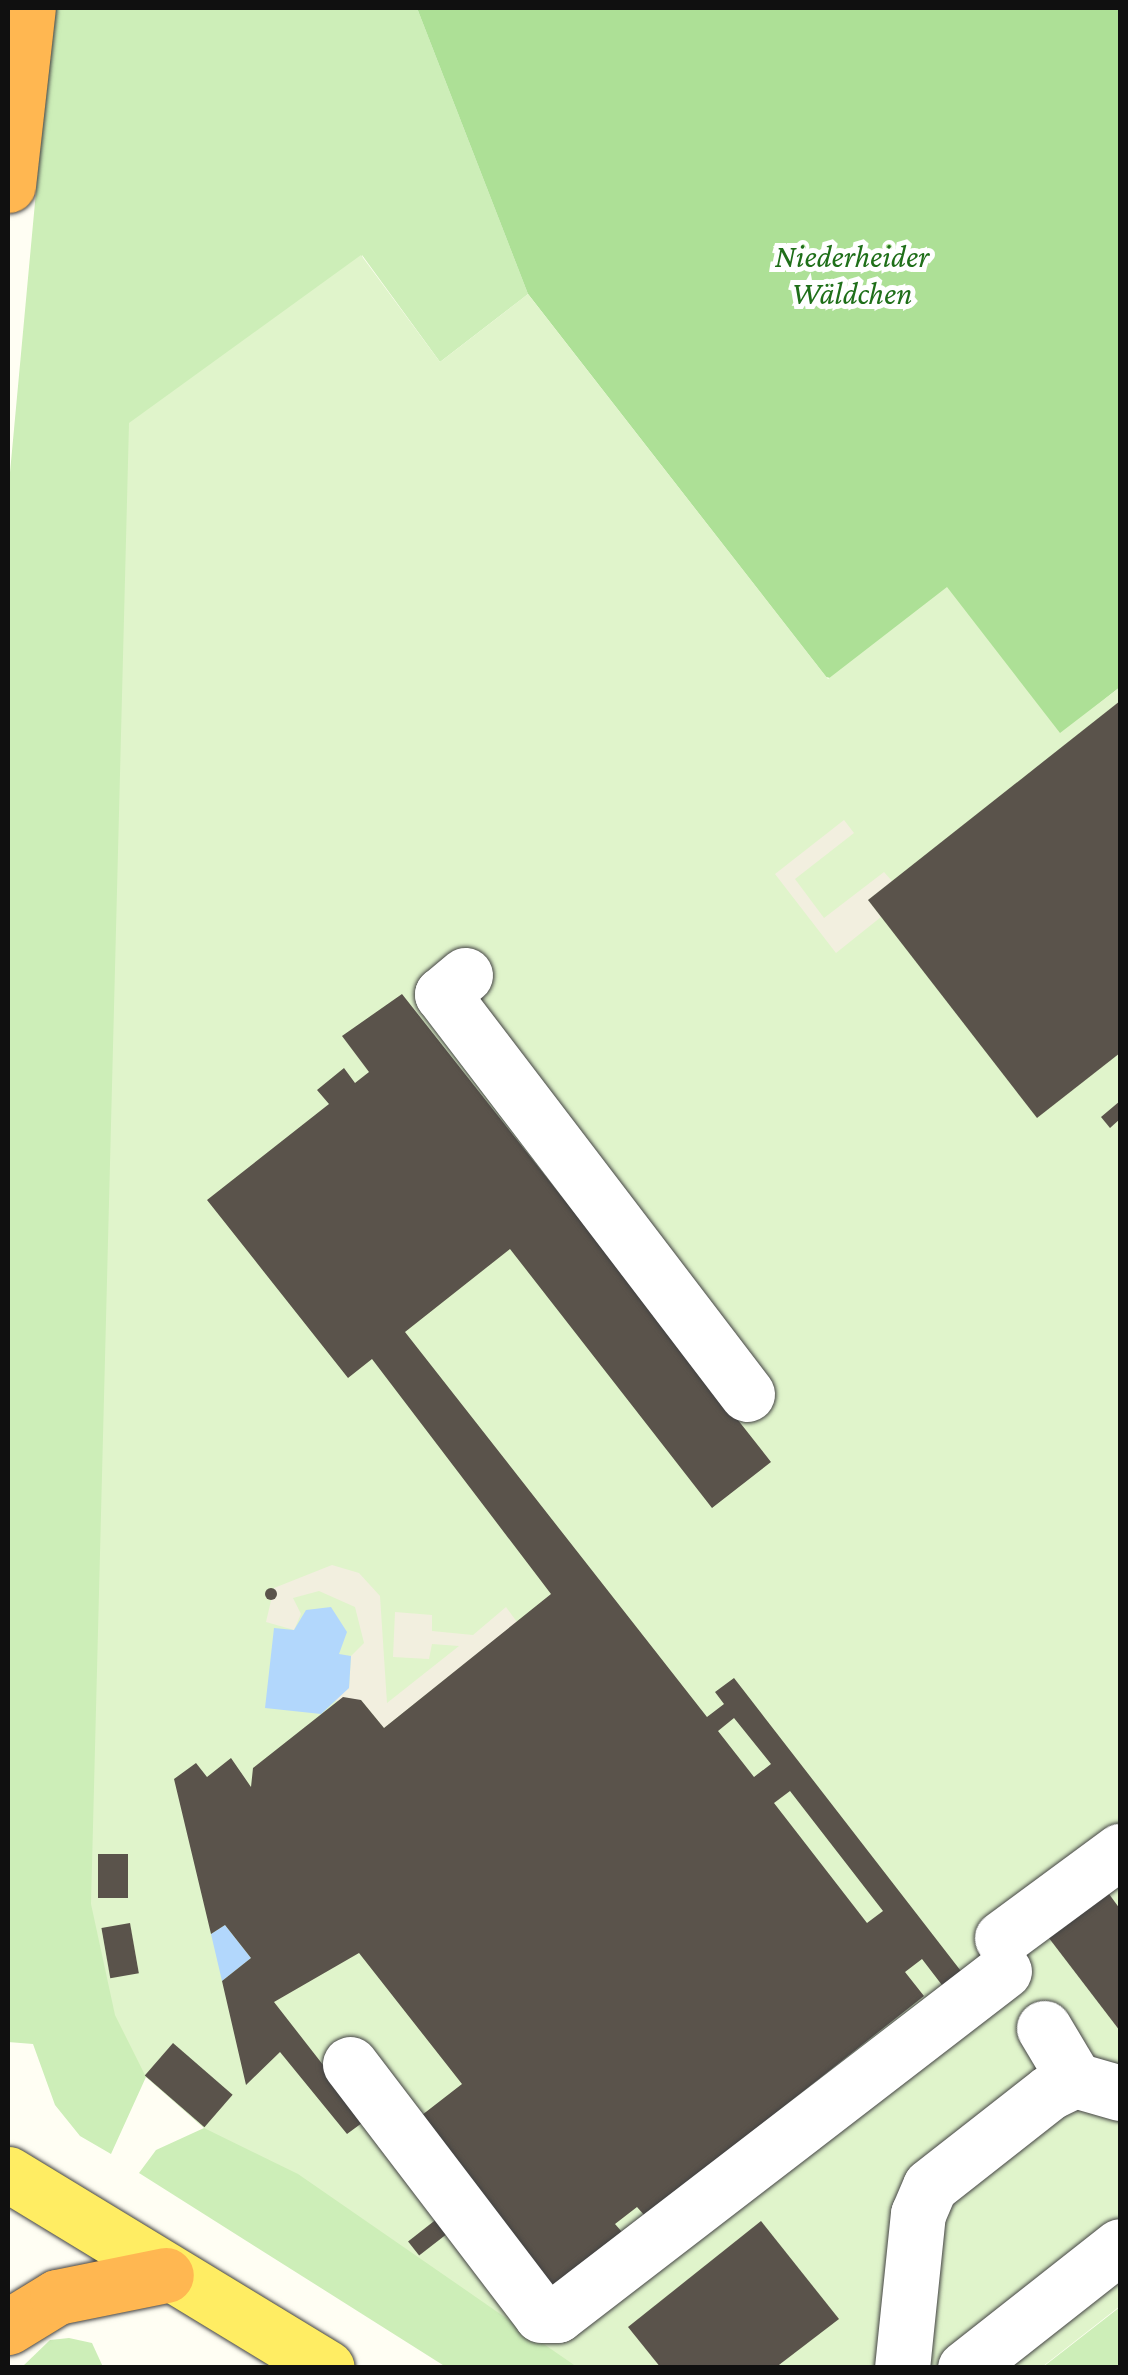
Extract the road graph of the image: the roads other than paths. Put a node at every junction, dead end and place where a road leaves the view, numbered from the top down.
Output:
1 (28, 8) edge
2 (8, 185) edge
3 (465, 975) dead end
4 (747, 1394) dead end
5 (1120, 1851) edge
6 (1044, 2028) dead end
7 (350, 2064) dead end
8 (1098, 2086) edge
9 (8, 2174) edge
10 (1120, 2246) edge
11 (166, 2274) junction
12 (8, 2327) edge
13 (326, 2368) edge
14 (902, 2368) edge
15 (965, 2368) edge

1 - 2 highway
3 - 4 street
5 - 7 street
6 - 8 street
8 - 14 street
9 - 11 main road
10 - 15 street
11 - 12 highway
11 - 13 main road

